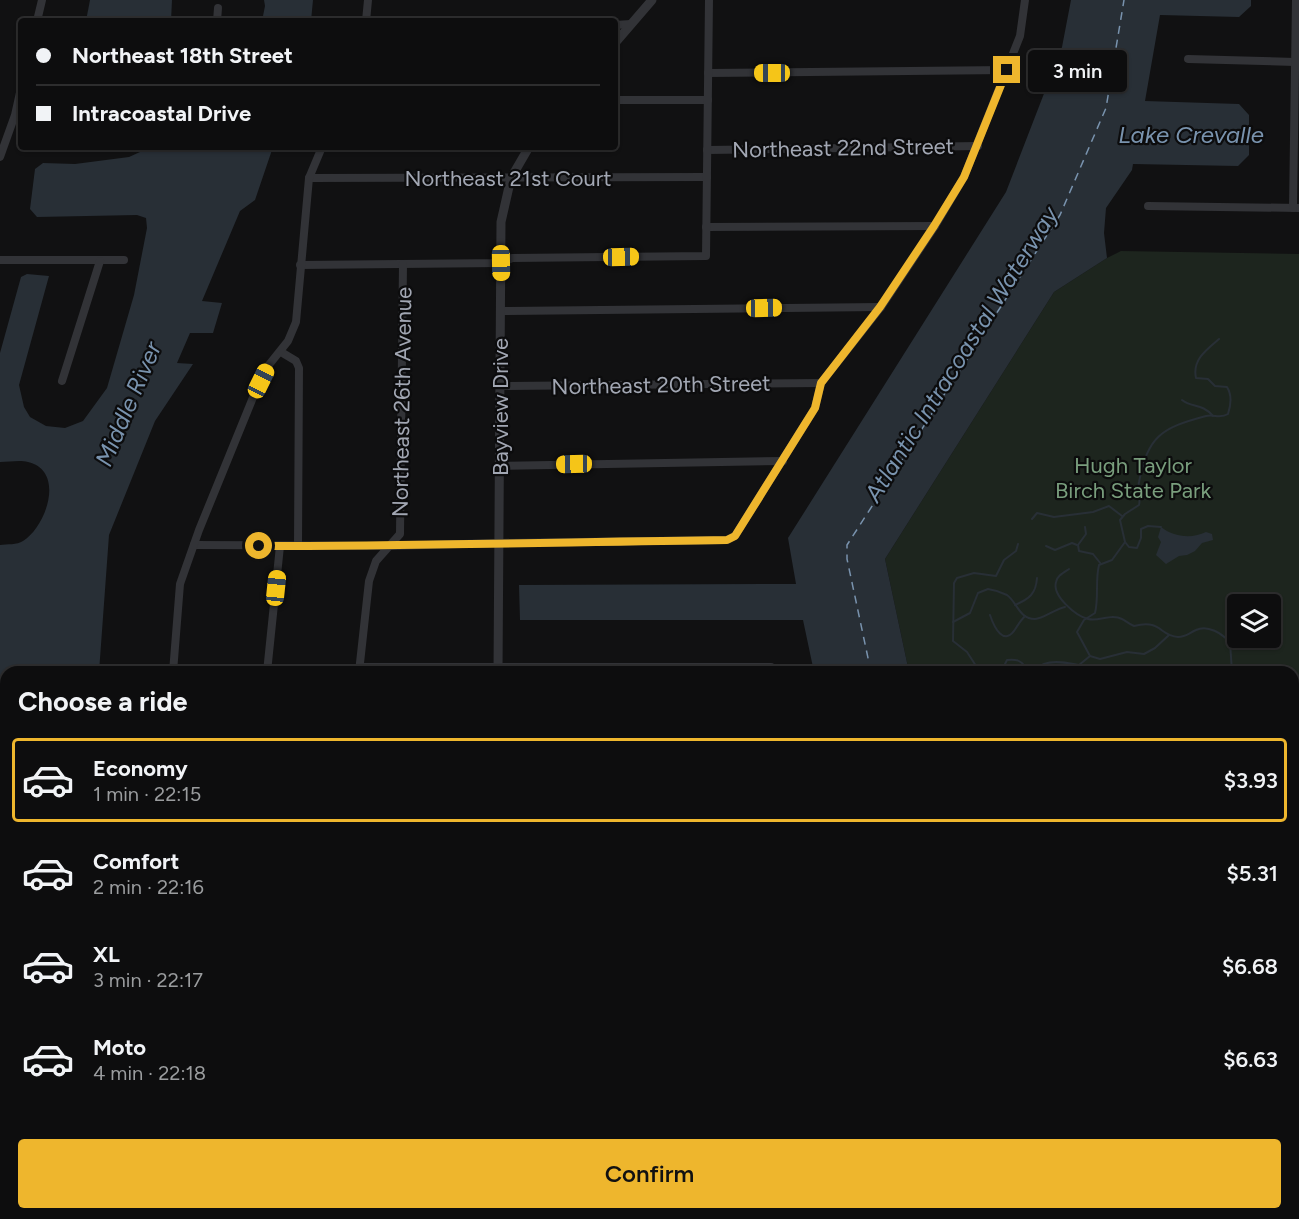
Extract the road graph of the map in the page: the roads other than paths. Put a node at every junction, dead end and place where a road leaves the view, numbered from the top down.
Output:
1 (42, 0) edge
2 (368, 0) edge
3 (652, 0) edge
4 (709, 0) edge
5 (1025, 0) edge
6 (1296, 0) edge
7 (218, 8) dead end
8 (38, 18) edge
9 (217, 18) edge
10 (366, 18) edge
11 (631, 24) junction
12 (618, 25) edge
13 (618, 39) edge
14 (1188, 59) dead end
15 (1295, 62) junction
16 (1007, 70) junction
17 (708, 73) junction
18 (618, 100) edge
19 (708, 100) junction
20 (18, 115) edge
21 (978, 146) junction
22 (321, 150) edge
23 (527, 150) edge
24 (707, 150) junction
25 (0, 157) edge
26 (707, 177) junction
27 (309, 178) junction
28 (512, 178) junction
29 (1148, 206) dead end
30 (1296, 208) edge
31 (934, 226) junction
32 (706, 227) junction
33 (0, 260) edge
34 (124, 260) dead end
35 (100, 261) junction
36 (501, 263) junction
37 (403, 264) junction
38 (300, 265) junction
39 (880, 307) junction
40 (501, 312) junction
41 (280, 352) junction
42 (62, 381) dead end
43 (821, 383) junction
44 (500, 386) junction
45 (783, 461) junction
46 (500, 466) junction
47 (500, 543) junction
48 (194, 545) junction
49 (298, 545) junction
50 (280, 546) junction
51 (388, 546) junction
52 (173, 666) edge
53 (268, 666) edge
54 (359, 666) edge
55 (498, 666) edge

1 - 8 street
2 - 10 street
3 - 11 street
4 - 17 street
5 - 16 street
6 - 15 street
7 - 9 street
11 - 12 street
11 - 13 street
14 - 15 street
15 - 30 street
16 - 17 street
16 - 21 street
17 - 19 street
18 - 19 street
19 - 24 street
20 - 25 street
21 - 24 street, Northeast 22nd Street
21 - 31 street
22 - 27 street
23 - 28 street, Bayview Drive
24 - 26 street
26 - 28 street, Northeast 21st Court
26 - 32 street
27 - 28 street, Northeast 21st Court
27 - 38 street
28 - 36 street, Bayview Drive
29 - 30 street
31 - 32 street
31 - 39 street
32 - 36 street
33 - 35 street
34 - 35 street
35 - 42 street
36 - 37 street
36 - 40 street, Bayview Drive
37 - 38 street
37 - 51 street, Northeast 26th Avenue
38 - 41 street
39 - 40 street
39 - 43 street
40 - 44 street, Bayview Drive
41 - 48 street
41 - 49 street
43 - 44 street, Northeast 20th Street
43 - 45 street
44 - 46 street, Bayview Drive
45 - 46 street
45 - 47 street
46 - 47 street, Bayview Drive
47 - 51 street
47 - 55 street, Bayview Drive
48 - 50 street
48 - 52 street
49 - 50 street
49 - 51 street
50 - 53 street
51 - 54 street, Northeast 26th Avenue

